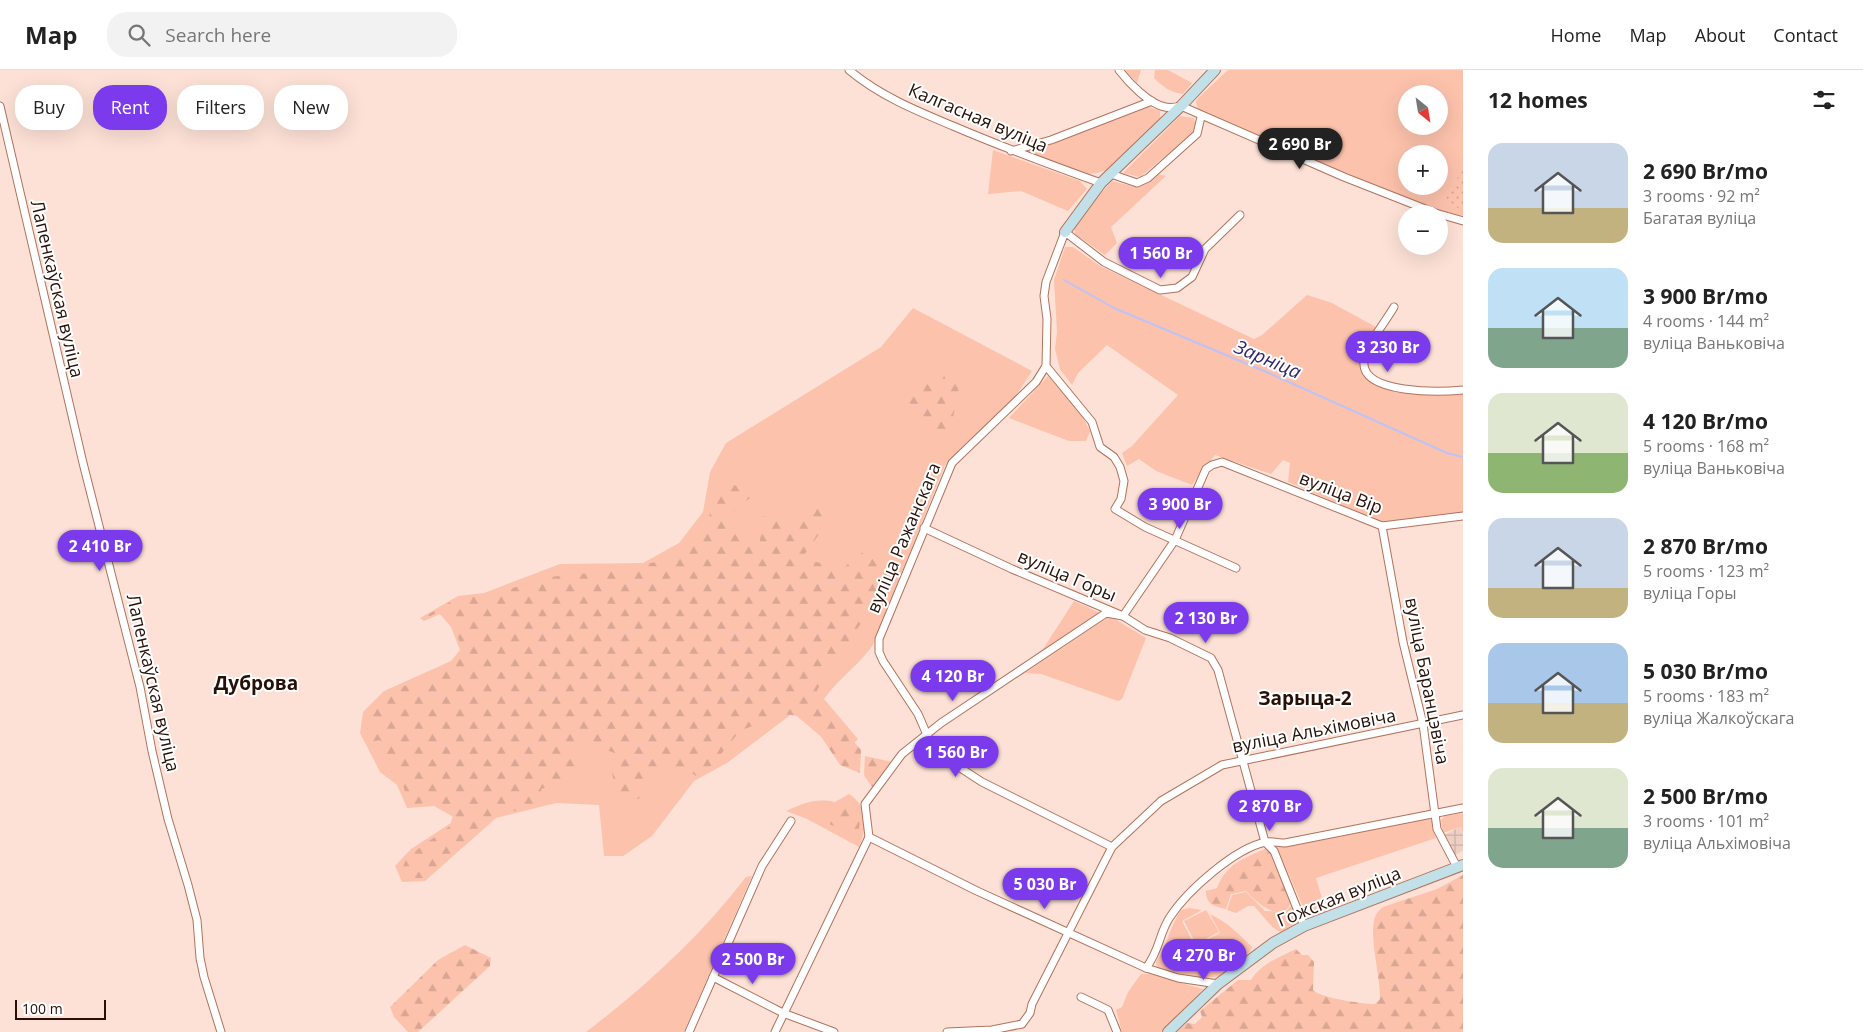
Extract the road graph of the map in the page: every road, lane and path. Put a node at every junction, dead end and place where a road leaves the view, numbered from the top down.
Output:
1 (849, 70) edge
2 (1119, 70) edge
3 (1215, 70) edge
4 (1152, 101) junction
5 (0, 106) edge
6 (1181, 106) junction
7 (1201, 117) junction
8 (1011, 151) junction
9 (1110, 174) junction
10 (1101, 183) junction
11 (1416, 205) edge
12 (1240, 215) dead end
13 (1448, 217) edge
14 (1463, 221) edge
15 (1065, 232) junction
16 (1394, 306) dead end
17 (1046, 366) junction
18 (1463, 390) edge
19 (1463, 516) edge
20 (1382, 526) junction
21 (924, 528) junction
22 (1174, 540) junction
23 (1236, 568) dead end
24 (1123, 616) junction
25 (1463, 715) edge
26 (1423, 724) junction
27 (928, 736) junction
28 (1242, 760) junction
29 (1463, 808) edge
30 (1434, 814) junction
31 (791, 821) dead end
32 (869, 837) junction
33 (1265, 842) junction
34 (1112, 847) junction
35 (1460, 866) edge
36 (1304, 926) junction
37 (1068, 932) junction
38 (1146, 968) junction
39 (713, 977) junction
40 (1218, 984) junction
41 (1081, 997) dead end
42 (783, 1013) junction
43 (221, 1032) edge
44 (689, 1032) edge
45 (775, 1032) edge
46 (834, 1032) edge
47 (947, 1032) edge
48 (1117, 1032) edge
49 (1168, 1032) edge

1 - 8 street, Калгасная вуліца
2 - 4 street
3 - 6 street
4 - 6 street
4 - 8 street
5 - 43 street, Лапенкаўская вуліца
6 - 7 street
6 - 9 street
7 - 9 street
7 - 11 street
8 - 10 street, Калгасная вуліца
9 - 10 street
10 - 15 street
12 - 15 street
13 - 14 street
15 - 17 street
16 - 18 street
17 - 21 street, вуліца Ражанскага
17 - 22 street
19 - 20 street, вуліца Вір
20 - 22 street, вуліца Вір
20 - 26 street, вуліца Баранцэвіча
21 - 24 street, вуліца Горы
21 - 27 street, вуліца Ражанскага
22 - 23 street
22 - 24 street
24 - 27 street
24 - 28 street, вуліца Горы
25 - 26 street, вуліца Альхімовіча
26 - 28 street, вуліца Альхімовіча
26 - 30 street, вуліца Баранцэвіча
27 - 32 street
27 - 34 street
28 - 33 street, вуліца Горы
28 - 34 street, вуліца Альхімовіча
29 - 30 street
30 - 33 street
30 - 35 street, вуліца Баранцэвіча
31 - 39 street
32 - 37 street
32 - 42 street
33 - 36 street, вуліца Горы
33 - 38 street
34 - 37 street, вуліца Альхімовіча
35 - 36 street, Гожская вуліца
36 - 40 street, Гожская вуліца
37 - 38 street
37 - 47 street, вуліца Альхімовіча
38 - 40 street
39 - 42 street
39 - 44 street
40 - 49 street, Гожская вуліца
41 - 48 street
42 - 45 street
42 - 46 street

